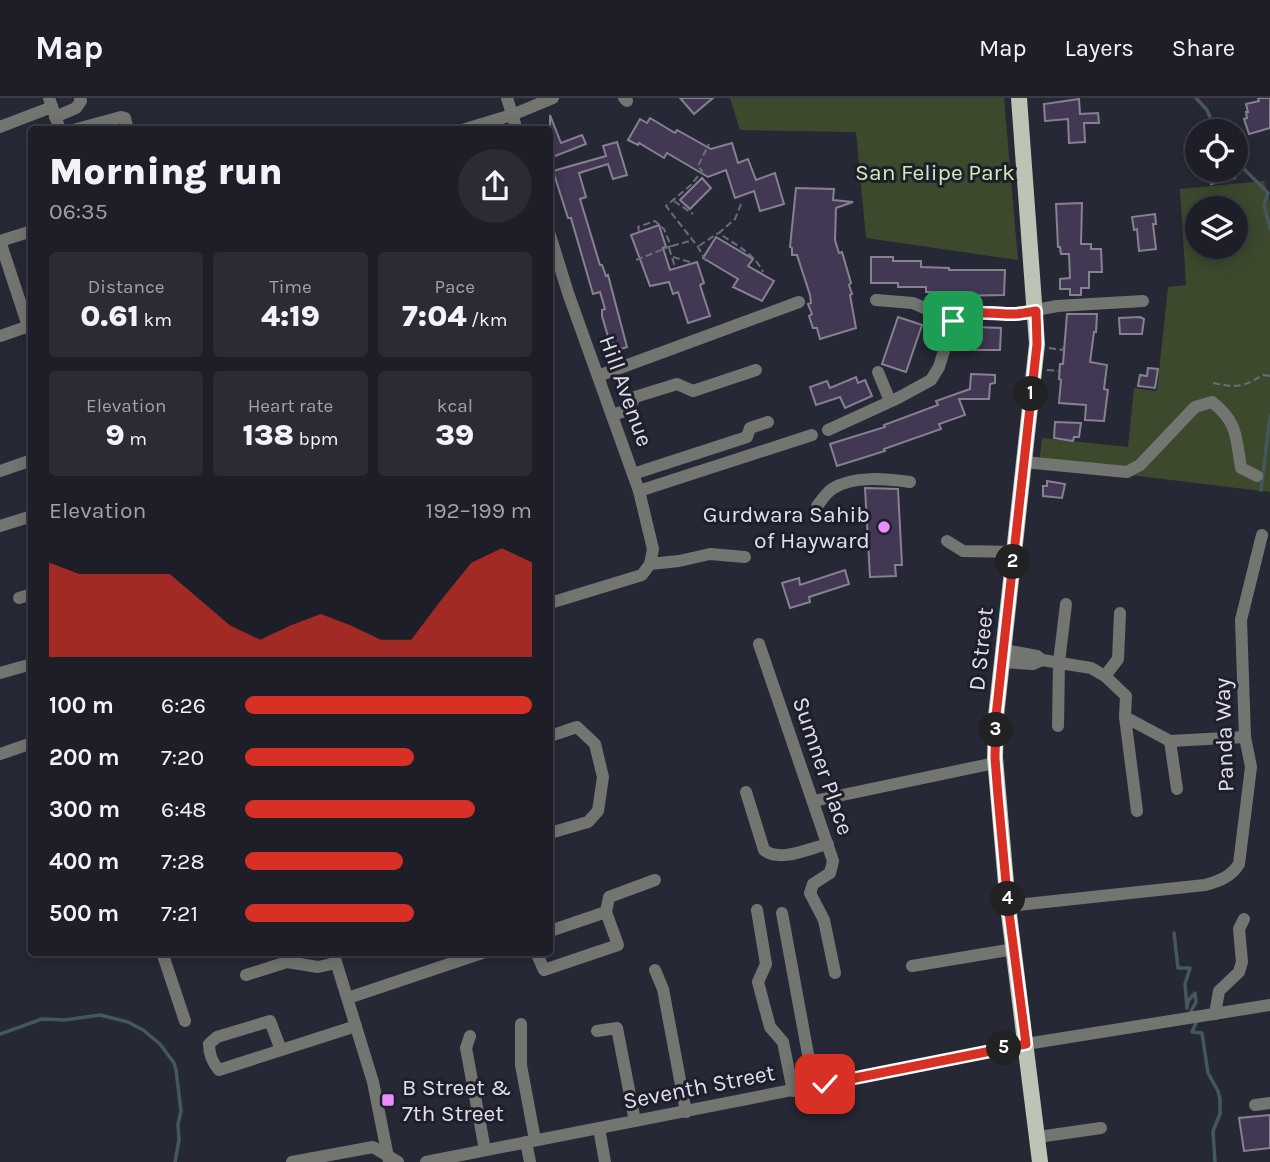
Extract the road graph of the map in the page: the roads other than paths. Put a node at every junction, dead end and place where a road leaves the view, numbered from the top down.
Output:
1 (80, 98) edge
2 (507, 98) edge
3 (552, 98) edge
4 (1019, 98) edge
5 (54, 113) edge
6 (512, 115) junction
7 (88, 126) edge
8 (127, 126) edge
9 (475, 126) edge
10 (516, 126) edge
11 (0, 127) edge
12 (28, 232) edge
13 (553, 244) edge
14 (876, 300) dead end
15 (1143, 301) dead end
16 (799, 302) dead end
17 (1036, 311) junction
18 (28, 320) edge
19 (953, 321) junction
20 (28, 327) edge
21 (0, 336) edge
22 (756, 370) dead end
23 (878, 372) dead end
24 (598, 376) junction
25 (890, 401) junction
26 (612, 415) junction
27 (768, 422) dead end
28 (828, 430) dead end
29 (812, 435) dead end
30 (28, 461) edge
31 (1024, 462) junction
32 (0, 471) edge
33 (633, 474) junction
34 (1257, 476) dead end
35 (910, 482) dead end
36 (639, 491) junction
37 (817, 506) dead end
38 (28, 517) edge
39 (0, 526) edge
40 (1262, 535) dead end
41 (947, 541) dead end
42 (1014, 552) junction
43 (745, 557) dead end
44 (650, 564) junction
45 (553, 602) edge
46 (1066, 604) dead end
47 (1120, 613) dead end
48 (759, 644) dead end
49 (1003, 656) junction
50 (1059, 662) junction
51 (28, 665) edge
52 (0, 673) edge
53 (1105, 676) junction
54 (1125, 717) junction
55 (1058, 726) dead end
56 (553, 735) edge
57 (1245, 737) junction
58 (1170, 741) junction
59 (28, 744) edge
60 (0, 754) edge
61 (995, 763) junction
62 (1177, 789) dead end
63 (746, 792) dead end
64 (814, 801) junction
65 (1137, 811) dead end
66 (553, 832) edge
67 (828, 844) junction
68 (655, 880) dead end
69 (1008, 905) junction
70 (757, 910) dead end
71 (606, 912) junction
72 (782, 913) dead end
73 (1244, 919) dead end
74 (553, 929) edge
75 (1014, 948) junction
76 (163, 956) edge
77 (473, 956) edge
78 (538, 956) edge
79 (335, 958) edge
80 (912, 966) dead end
81 (655, 970) dead end
82 (835, 973) dead end
83 (246, 975) dead end
84 (348, 998) junction
85 (1270, 1005) edge
86 (1210, 1015) junction
87 (185, 1021) dead end
88 (520, 1024) dead end
89 (356, 1026) junction
90 (597, 1031) dead end
91 (470, 1036) dead end
92 (1026, 1044) junction
93 (281, 1050) junction
94 (814, 1087) junction
95 (793, 1091) junction
96 (1270, 1103) edge
97 (1255, 1105) dead end
98 (686, 1112) junction
99 (635, 1121) junction
100 (598, 1128) junction
101 (1101, 1128) dead end
102 (1038, 1136) junction
103 (531, 1141) junction
104 (485, 1150) junction
105 (392, 1160) edge
106 (292, 1162) edge
107 (426, 1162) edge
108 (530, 1162) edge
109 (605, 1162) edge
110 (1040, 1162) edge

1 - 5 street
2 - 6 street
3 - 6 street
4 - 17 main road, D Street
5 - 11 street
6 - 9 street
6 - 10 street
7 - 8 street
12 - 18 street
13 - 24 street, Hill Avenue
14 - 19 street
15 - 17 street
16 - 24 street
17 - 19 street
17 - 31 main road, D Street
19 - 25 street
20 - 21 street
22 - 26 street
23 - 25 street
24 - 26 street, Hill Avenue
25 - 28 street
26 - 33 street, Hill Avenue
27 - 33 street
29 - 36 street
30 - 32 street
31 - 34 street
31 - 42 main road, D Street
33 - 36 street, Hill Avenue
35 - 37 street
36 - 44 street, Hill Avenue
38 - 39 street
40 - 57 street, Panda Way
41 - 42 street
42 - 49 main road, D Street
43 - 44 street
44 - 45 street
46 - 50 street
47 - 53 street
48 - 64 street, Sumner Place
49 - 50 street
49 - 61 main road, D Street
50 - 53 street
50 - 55 street
51 - 52 street
53 - 54 street
54 - 58 street
54 - 65 street
56 - 66 street
57 - 58 street
57 - 69 street, Panda Way
58 - 62 street
59 - 60 street
61 - 64 street
61 - 69 main road, D Street
63 - 67 street
64 - 67 street, Sumner Place
67 - 82 street, Sumner Place
68 - 71 street
69 - 75 main road, D Street
70 - 95 street
71 - 74 street
71 - 78 street
72 - 94 street
73 - 86 street
75 - 80 street
75 - 92 main road, D Street
76 - 87 street
77 - 84 street
79 - 83 street
79 - 84 street
81 - 98 street
84 - 89 street
85 - 86 street, Seventh Street
86 - 92 street, Seventh Street
88 - 103 street
89 - 93 street
89 - 105 street
90 - 99 street
91 - 104 street
92 - 94 street, Seventh Street
92 - 102 main road, D Street
93 - 93 street
94 - 95 street, Seventh Street
95 - 98 street, Seventh Street
96 - 97 street
98 - 99 street, Seventh Street
99 - 100 street, Seventh Street
100 - 103 street, Seventh Street
100 - 109 street
101 - 102 street
102 - 110 main road, D Street
103 - 104 street, Seventh Street
103 - 108 street
104 - 107 street, Seventh Street
105 - 106 street

